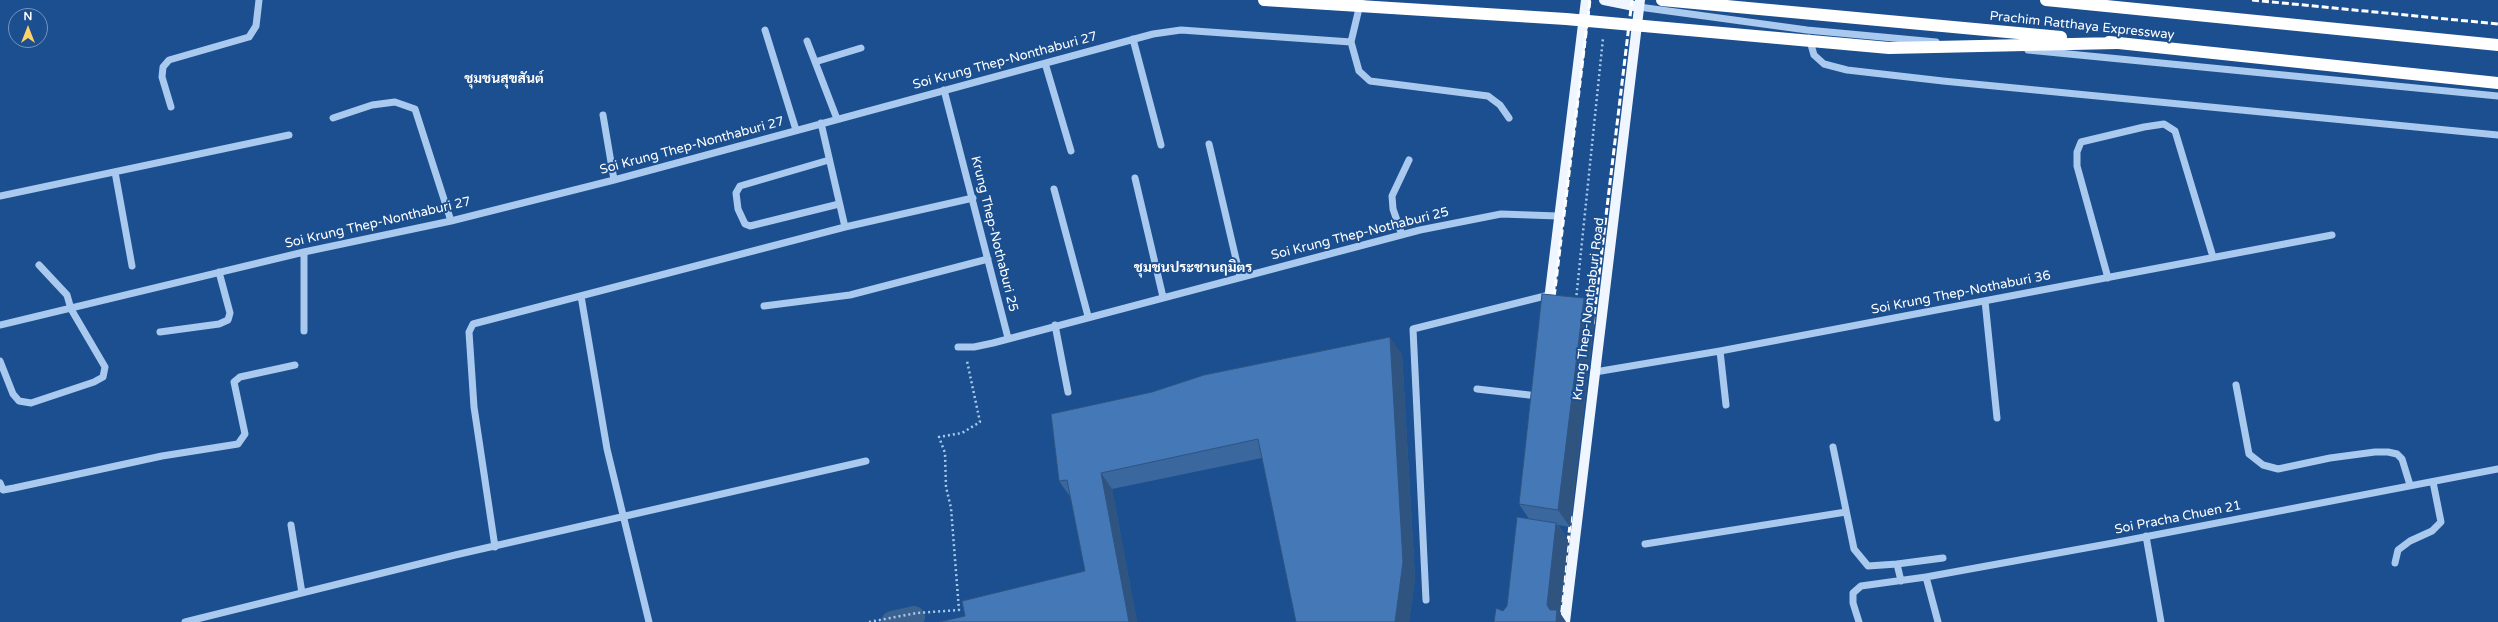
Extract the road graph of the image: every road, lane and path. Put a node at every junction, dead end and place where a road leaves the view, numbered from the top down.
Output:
1 (259, 0) edge
2 (1264, 0) edge
3 (1361, 0) edge
4 (1586, 0) edge
5 (1604, 0) edge
6 (1662, 0) edge
7 (2046, 0) edge
8 (1639, 3) edge
9 (765, 30) dead end
10 (1807, 30) junction
11 (1604, 31) dead end
12 (1133, 39) junction
13 (807, 41) dead end
14 (1351, 42) junction
15 (2117, 43) junction
16 (2498, 45) edge
17 (861, 48) dead end
18 (815, 62) junction
19 (1045, 63) junction
20 (2498, 83) edge
21 (944, 90) junction
22 (2498, 96) edge
23 (171, 107) dead end
24 (603, 115) dead end
25 (333, 118) dead end
26 (1509, 118) dead end
27 (837, 119) junction
28 (821, 123) junction
29 (796, 130) junction
30 (289, 135) dead end
31 (2498, 135) edge
32 (1209, 144) dead end
33 (1161, 145) dead end
34 (1071, 151) dead end
35 (829, 160) junction
36 (1409, 160) dead end
37 (115, 172) junction
38 (1135, 178) dead end
39 (614, 180) junction
40 (1054, 189) dead end
41 (0, 196) edge
42 (973, 198) junction
43 (839, 204) junction
44 (1558, 216) junction
45 (451, 221) junction
46 (845, 227) junction
47 (1402, 235) junction
48 (2332, 235) dead end
49 (304, 252) junction
50 (2213, 257) junction
51 (988, 259) junction
52 (38, 265) dead end
53 (132, 266) dead end
54 (219, 272) junction
55 (1240, 276) junction
56 (2108, 278) junction
57 (1549, 295) junction
58 (581, 296) junction
59 (1163, 297) junction
60 (1985, 301) junction
61 (1575, 305) edge
62 (764, 306) dead end
63 (71, 309) junction
64 (1088, 316) junction
65 (1547, 318) edge
66 (0, 325) edge
67 (1055, 325) junction
68 (304, 331) dead end
69 (160, 332) dead end
70 (1008, 338) junction
71 (958, 347) dead end
72 (1720, 352) junction
73 (974, 357) dead end
74 (0, 361) edge
75 (295, 365) dead end
76 (1595, 372) junction
77 (2236, 385) dead end
78 (1477, 389) dead end
79 (1068, 392) dead end
80 (1538, 392) joint
81 (1726, 405) dead end
82 (1536, 409) edge
83 (1997, 418) dead end
84 (1833, 447) dead end
85 (866, 460) dead end
86 (2498, 469) edge
87 (2433, 482) junction
88 (2410, 485) junction
89 (1, 488) edge
90 (1846, 512) junction
91 (623, 517) junction
92 (291, 525) dead end
93 (2146, 536) junction
94 (1645, 544) dead end
95 (495, 547) junction
96 (1943, 558) dead end
97 (1897, 564) junction
98 (2395, 564) dead end
99 (1926, 577) junction
100 (1901, 581) junction
101 (302, 593) junction
102 (1426, 600) dead end
103 (185, 622) edge
104 (649, 622) edge
105 (869, 622) edge
106 (1565, 622) edge
107 (1859, 622) edge
108 (1938, 622) edge
109 (2161, 622) edge

1 - 23 street
2 - 15 highway
3 - 14 street
4 - 44 main road
5 - 8 main road
6 - 15 highway, Prachim Ratthaya Expressway
7 - 16 highway, Prachim Ratthaya Expressway
8 - 10 street
8 - 76 main road, Krung Thep-Nonthaburi Road
9 - 29 street
10 - 22 street
10 - 31 street
11 - 61 path
12 - 14 street, Soi Krung Thep-Nonthaburi 27
12 - 19 street, Soi Krung Thep-Nonthaburi 27
12 - 33 street
13 - 18 street
14 - 26 street
15 - 20 highway, Prachim Ratthaya Expressway
17 - 18 street
18 - 27 street
19 - 21 street, Soi Krung Thep-Nonthaburi 27
19 - 34 street
21 - 27 street, Soi Krung Thep-Nonthaburi 27
21 - 42 street, Krung Thep-Nothaburi 25
24 - 39 street
25 - 45 street
27 - 28 street, Soi Krung Thep-Nonthaburi 27
28 - 29 street, Soi Krung Thep-Nonthaburi 27
28 - 35 street
29 - 39 street, Soi Krung Thep-Nonthaburi 27
30 - 37 street
32 - 55 street
35 - 43 street
35 - 43 street
36 - 47 street
37 - 41 street
37 - 53 street
38 - 59 street
39 - 45 street, Soi Krung Thep-Nonthaburi 27
40 - 64 street
42 - 46 street
42 - 51 street, Krung Thep-Nothaburi 25
43 - 46 street
44 - 47 street, Soi Krung Thep-Nothaburi 25
44 - 57 main road
45 - 49 street, Soi Krung Thep-Nonthaburi 27
46 - 58 street
47 - 55 street, Soi Krung Thep-Nothaburi 25
48 - 50 street, Soi Krung Thep-Nothaburi 36
49 - 54 street, Soi Krung Thep-Nonthaburi 27
49 - 68 street
50 - 56 street, Soi Krung Thep-Nothaburi 36
50 - 56 street
51 - 62 street
51 - 70 street, Krung Thep-Nothaburi 25
52 - 63 street
54 - 63 street, Soi Krung Thep-Nonthaburi 27
54 - 69 street
55 - 59 street, Soi Krung Thep-Nothaburi 25
56 - 60 street, Soi Krung Thep-Nothaburi 36
57 - 65 main road
57 - 102 street
58 - 91 street
58 - 95 street
59 - 64 street, Soi Krung Thep-Nothaburi 25
60 - 72 street, Soi Krung Thep-Nothaburi 36
60 - 83 street
63 - 66 street, Soi Krung Thep-Nonthaburi 27
63 - 74 street
64 - 67 street, Soi Krung Thep-Nothaburi 25
67 - 70 street
67 - 79 street
70 - 71 street
72 - 76 street, Soi Krung Thep-Nothaburi 36
72 - 81 street
73 - 105 path
75 - 89 street
76 - 106 main road, Krung Thep-Nonthaburi Road
77 - 88 street
78 - 80 street
80 - 82 main road
84 - 90 street
85 - 91 street
86 - 87 street, Soi Pracha Chuen 21
87 - 88 street, Soi Pracha Chuen 21
87 - 98 street
88 - 93 street, Soi Pracha Chuen 21
90 - 94 street
90 - 97 street
91 - 95 street
91 - 104 street
92 - 101 street
93 - 99 street, Soi Pracha Chuen 21
93 - 109 street
95 - 101 street
96 - 97 street
97 - 100 street
99 - 100 street, Soi Pracha Chuen 21
99 - 108 street
100 - 107 street, Soi Pracha Chuen 21
101 - 103 street

